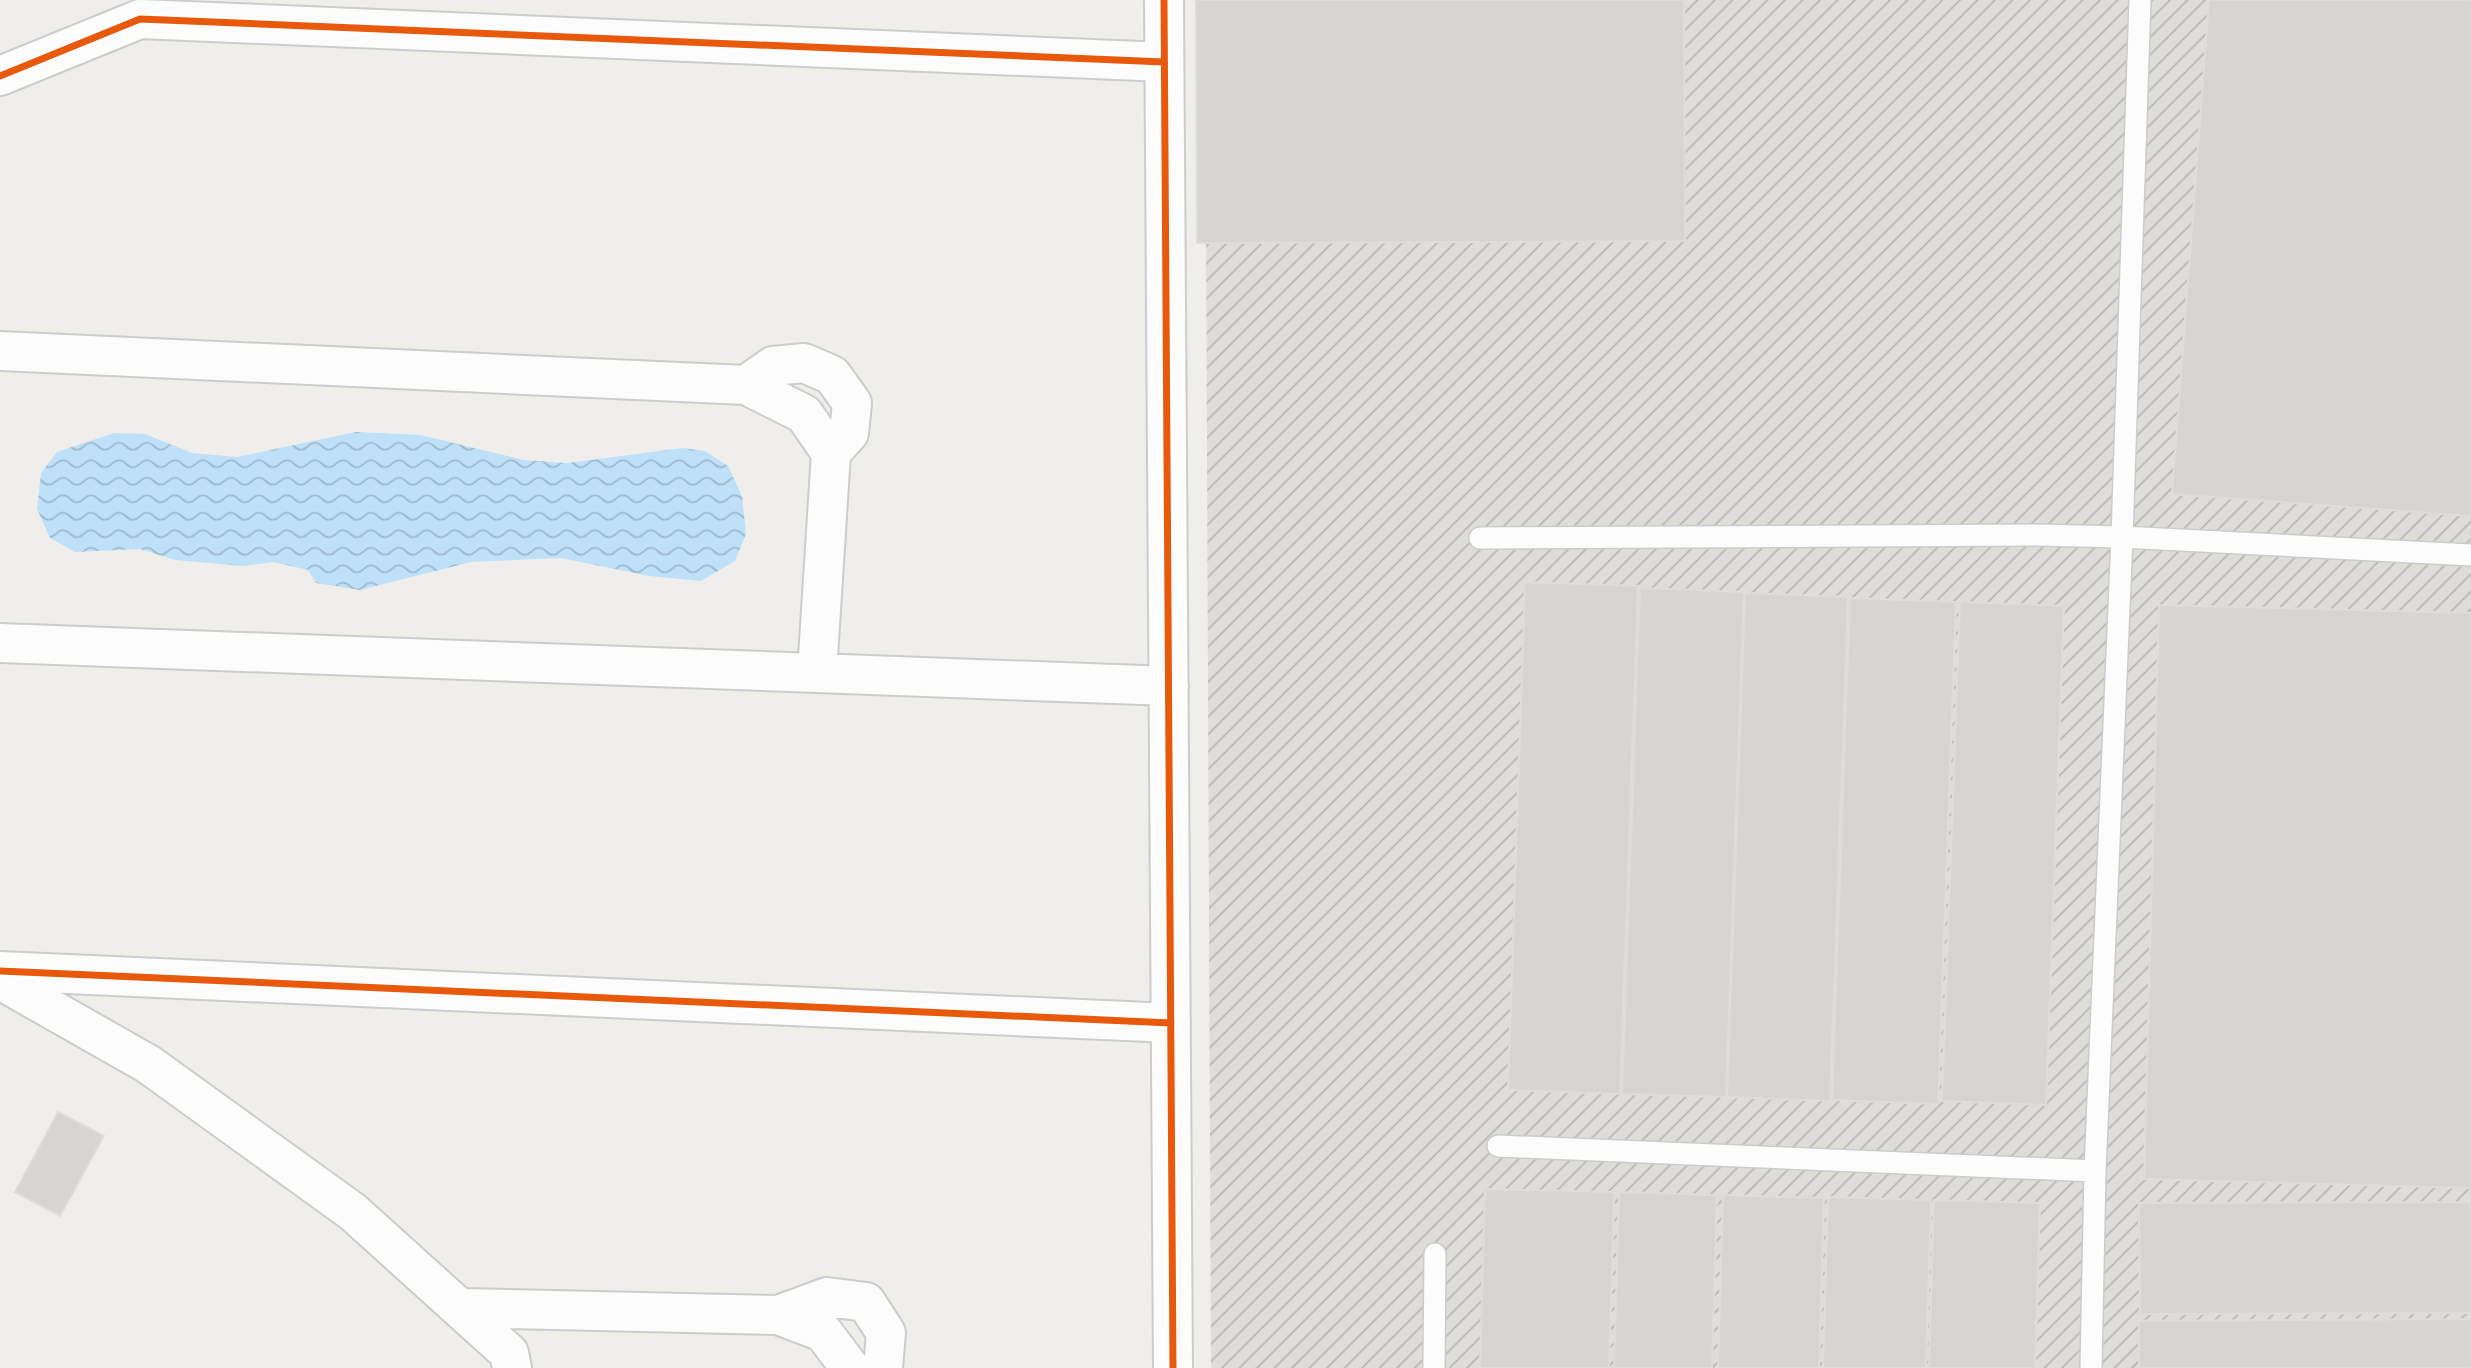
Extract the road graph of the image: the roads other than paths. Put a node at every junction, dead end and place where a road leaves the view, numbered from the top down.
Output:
1 (1164, 0) edge
2 (2140, 0) edge
3 (1164, 62) junction
4 (0, 76) edge
5 (0, 351) edge
6 (2122, 537) junction
7 (1480, 538) dead end
8 (2471, 555) edge
9 (0, 643) edge
10 (817, 673) junction
11 (1169, 686) junction
12 (0, 971) edge
13 (0, 980) edge
14 (1171, 1023) junction
15 (1498, 1146) dead end
16 (2095, 1171) junction
17 (1435, 1254) dead end
18 (460, 1308) junction
19 (778, 1315) junction
20 (512, 1368) edge
21 (850, 1368) edge
22 (883, 1368) edge
23 (1173, 1368) edge
24 (1434, 1368) edge
25 (2091, 1368) edge

1 - 3 street
2 - 6 lane
3 - 4 street
3 - 11 street
5 - 10 street
6 - 7 lane
6 - 8 lane
6 - 16 lane
9 - 10 street
10 - 11 street
11 - 14 street
12 - 14 street
13 - 18 street
14 - 23 street
15 - 16 lane
16 - 25 lane
17 - 24 lane
18 - 19 street
18 - 20 street
19 - 21 street
19 - 22 street

